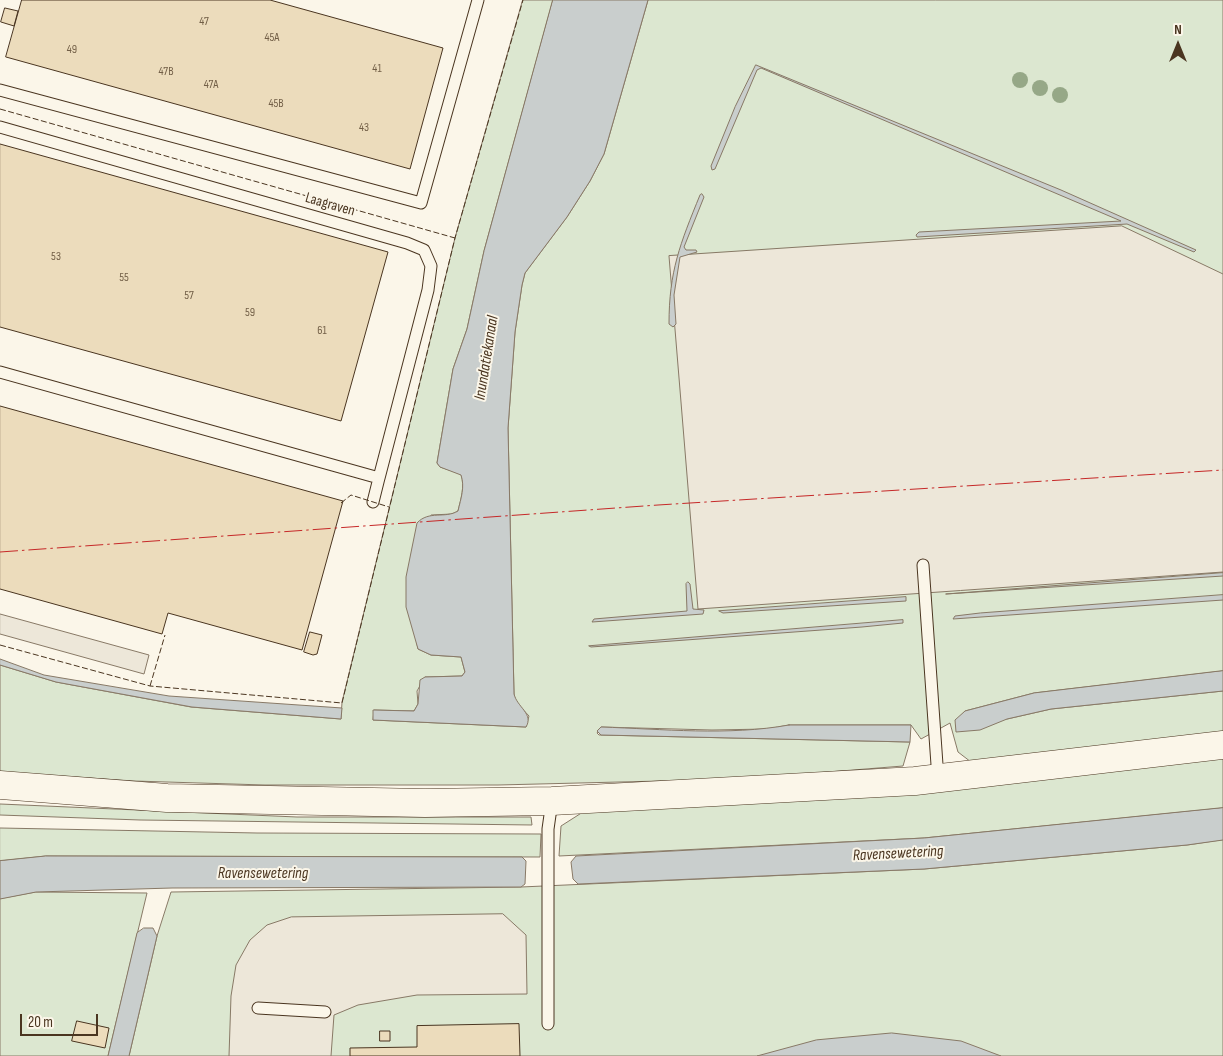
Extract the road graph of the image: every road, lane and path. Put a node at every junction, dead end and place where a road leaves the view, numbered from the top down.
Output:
1 (478, 0) edge
2 (0, 90) edge
3 (0, 127) edge
4 (0, 372) edge
5 (379, 478) junction
6 (373, 502) dead end
7 (923, 565) dead end
8 (1223, 745) edge
9 (938, 779) junction
10 (0, 785) edge
11 (552, 801) junction
12 (258, 1008) dead end
13 (325, 1012) dead end
14 (548, 1024) dead end

1 - 2 lane, Laagraven
3 - 5 lane, Laagraven
4 - 5 lane
5 - 6 lane, Laagraven
7 - 9 lane
8 - 9 street
9 - 11 street
10 - 11 street
11 - 14 lane
12 - 13 lane

